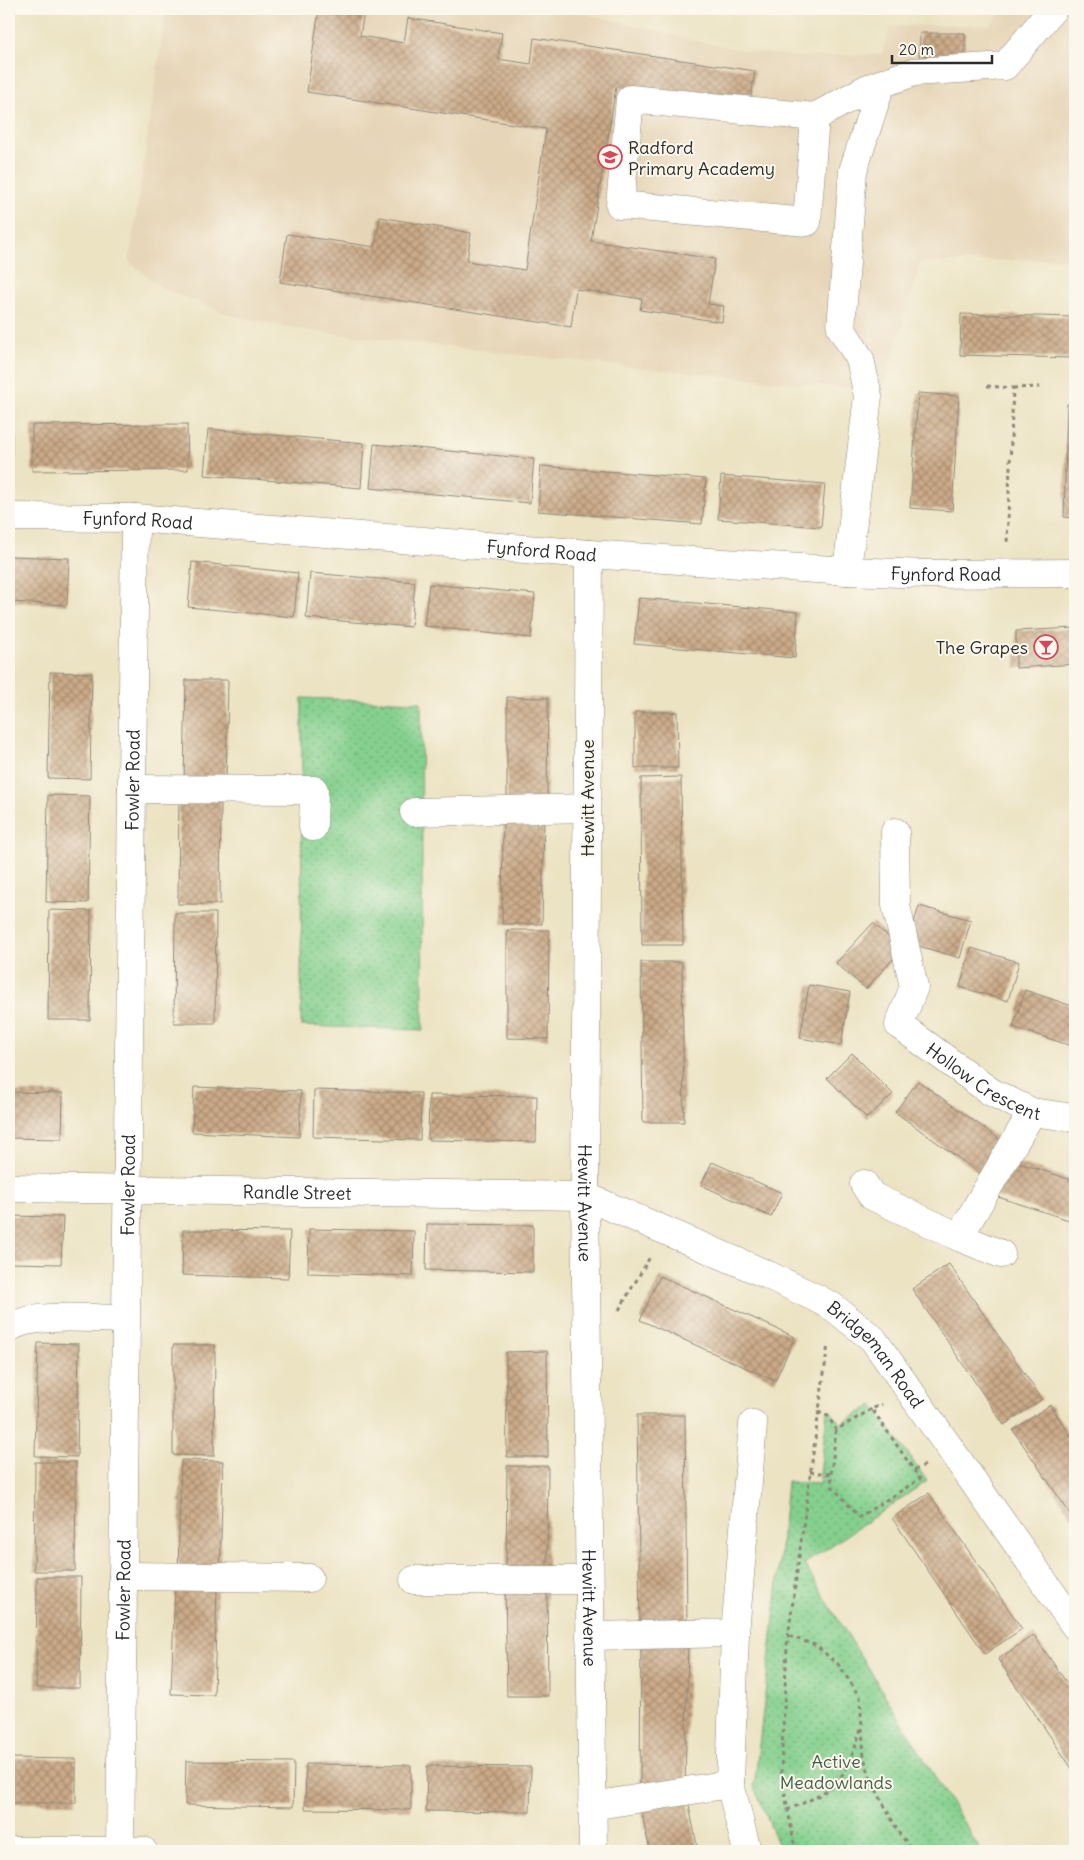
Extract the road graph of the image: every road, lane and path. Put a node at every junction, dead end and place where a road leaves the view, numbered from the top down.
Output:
1 (1053, 9) edge
2 (881, 84) junction
3 (816, 117) junction
4 (987, 386) dead end
5 (1040, 387) dead end
6 (1013, 388) junction
7 (9, 517) edge
8 (135, 518) junction
9 (589, 554) junction
10 (847, 571) junction
11 (1075, 573) edge
12 (1006, 574) junction
13 (132, 789) junction
14 (587, 808) junction
15 (414, 812) dead end
16 (313, 826) dead end
17 (895, 832) dead end
18 (1032, 1112) junction
19 (1075, 1118) edge
20 (864, 1184) dead end
21 (9, 1188) edge
22 (128, 1190) junction
23 (585, 1196) junction
24 (666, 1230) junction
25 (959, 1237) junction
26 (1001, 1254) dead end
27 (833, 1307) junction
28 (616, 1314) dead end
29 (125, 1319) junction
30 (9, 1328) edge
31 (909, 1390) junction
32 (872, 1409) junction
33 (818, 1412) junction
34 (753, 1424) dead end
35 (836, 1430) junction
36 (810, 1472) junction
37 (831, 1474) junction
38 (123, 1576) junction
39 (309, 1578) dead end
40 (414, 1580) dead end
41 (589, 1580) junction
42 (1075, 1626) edge
43 (735, 1634) junction
44 (590, 1636) junction
45 (789, 1636) junction
46 (862, 1725) junction
47 (730, 1784) junction
48 (592, 1806) junction
49 (787, 1810) junction
50 (9, 1851) edge
51 (120, 1851) edge
52 (143, 1851) edge
53 (592, 1851) edge
54 (747, 1851) edge
55 (798, 1851) edge
56 (915, 1851) edge

1 - 2 street
2 - 3 street
2 - 10 street
3 - 3 street
4 - 6 path
5 - 6 path
6 - 12 path
7 - 8 street, Fynford Road
8 - 9 street, Fynford Road
8 - 13 street, Fowler Road
9 - 10 street, Fynford Road
9 - 14 street, Hewitt Avenue
10 - 12 street, Fynford Road
11 - 12 street, Fynford Road
13 - 16 street
13 - 22 street, Fowler Road
14 - 15 street
14 - 23 street, Hewitt Avenue
17 - 18 street, Hollow Crescent
18 - 19 street, Hollow Crescent
18 - 25 street
20 - 25 street
21 - 22 street, Randle Street
22 - 23 street, Randle Street
22 - 29 street, Fowler Road
23 - 24 street, Bridgeman Road
23 - 41 street, Hewitt Avenue
24 - 27 street, Bridgeman Road
24 - 28 path
25 - 26 street
27 - 31 street, Bridgeman Road
27 - 33 path
29 - 30 street
29 - 38 street, Fowler Road
31 - 32 path
31 - 42 street, Bridgeman Road
32 - 35 path
32 - 37 path
33 - 35 path
33 - 36 path
34 - 43 street
35 - 37 path
36 - 37 path
36 - 45 path
38 - 39 street
38 - 51 street, Fowler Road
40 - 41 street
41 - 44 street, Hewitt Avenue
43 - 44 street
43 - 47 street
44 - 48 street, Hewitt Avenue
45 - 46 path
45 - 49 path
46 - 49 path
46 - 56 path
47 - 48 street
47 - 54 street
48 - 53 street, Hewitt Avenue
49 - 55 path
50 - 51 street
51 - 52 street

